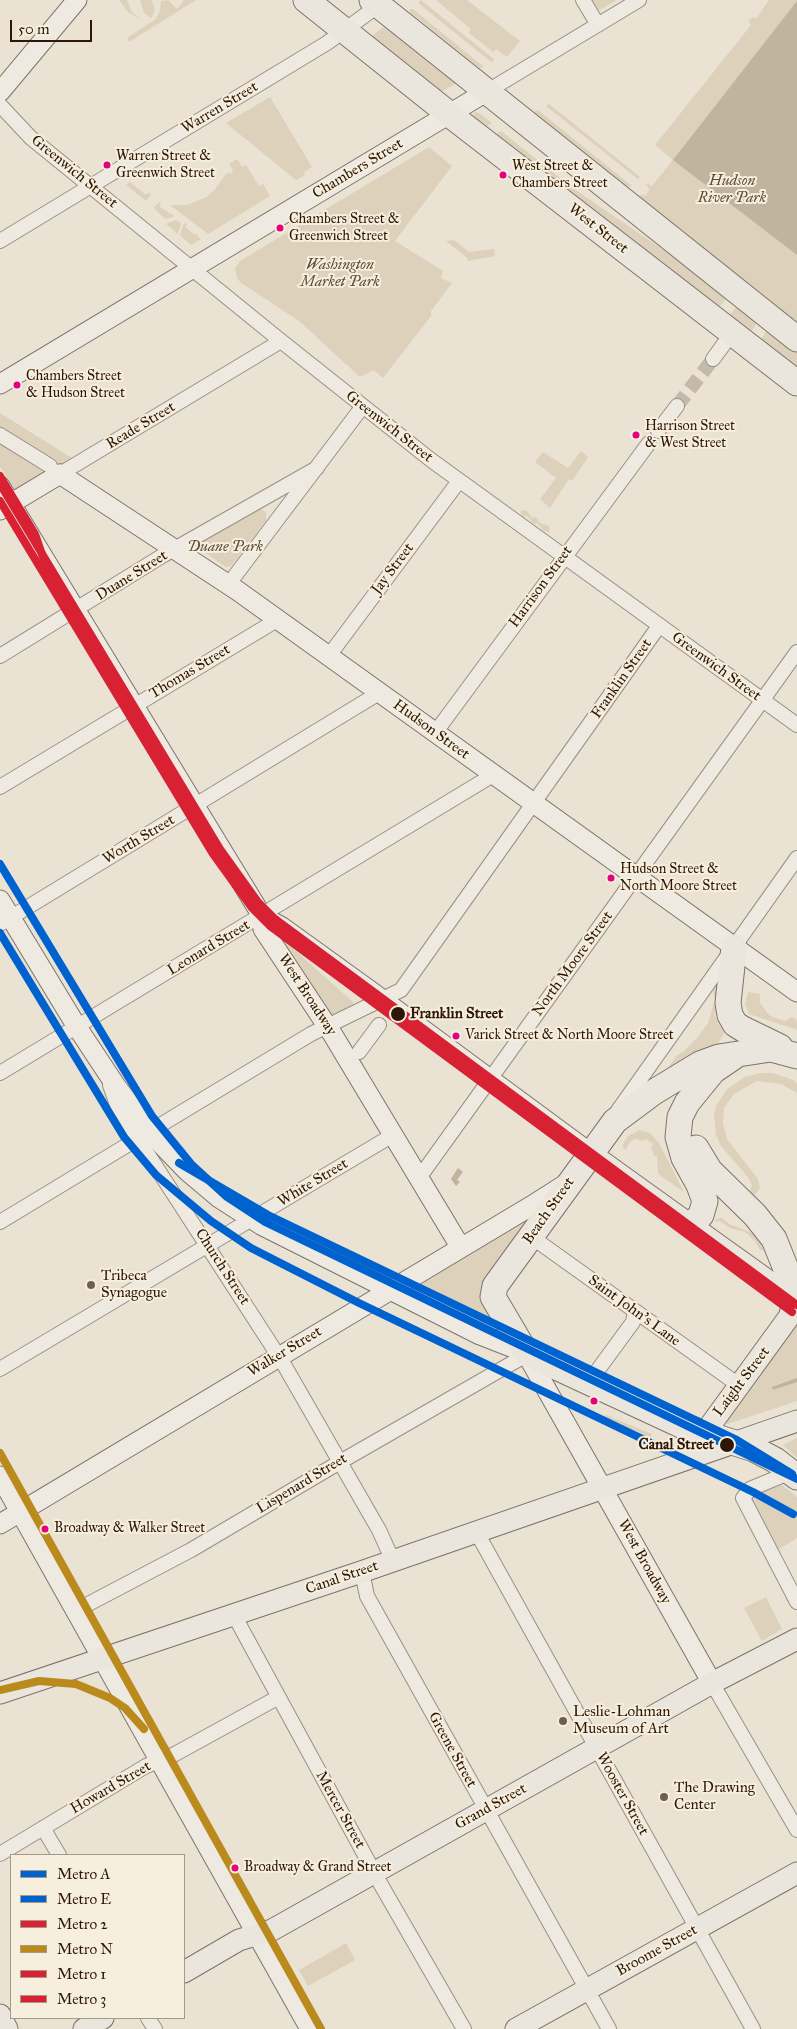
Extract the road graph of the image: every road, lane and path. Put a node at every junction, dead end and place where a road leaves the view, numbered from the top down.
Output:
1 (77, 0) edge
2 (306, 0) edge
3 (583, 0) edge
4 (379, 2) edge
5 (633, 2) edge
6 (598, 24) junction
7 (345, 31) junction
8 (0, 92) edge
9 (486, 92) junction
10 (0, 105) edge
11 (449, 114) junction
12 (91, 186) junction
13 (0, 240) edge
14 (193, 270) junction
15 (732, 334) junction
16 (797, 339) edge
17 (281, 341) junction
18 (713, 359) tunnel mouth
19 (797, 383) edge
20 (0, 384) edge
21 (363, 406) junction
22 (677, 406) tunnel mouth
23 (658, 431) dead end
24 (0, 435) edge
25 (649, 443) dead end
26 (317, 468) junction
27 (55, 470) junction
28 (459, 481) junction
29 (0, 486) edge
30 (6, 507) edge
31 (175, 548) junction
32 (563, 557) junction
33 (228, 585) junction
34 (76, 611) junction
35 (277, 620) junction
36 (660, 626) junction
37 (797, 652) edge
38 (0, 656) edge
39 (328, 657) junction
40 (379, 693) junction
41 (762, 700) junction
42 (134, 706) junction
43 (797, 725) edge
44 (435, 733) junction
45 (494, 775) junction
46 (0, 787) edge
47 (534, 804) junction
48 (194, 806) junction
49 (797, 858) edge
50 (635, 877) junction
51 (0, 900) edge
52 (262, 916) junction
53 (5, 920) edge
54 (734, 947) junction
55 (797, 992) edge
56 (382, 999) junction
57 (379, 1025) dead end
58 (327, 1026) junction
59 (77, 1027) junction
60 (359, 1052) dead end
61 (738, 1054) junction
62 (797, 1056) edge
63 (0, 1072) edge
64 (706, 1079) junction
65 (489, 1080) junction
66 (607, 1130) junction
67 (393, 1135) junction
68 (144, 1136) junction
69 (590, 1153) junction
70 (419, 1178) junction
71 (571, 1180) junction
72 (252, 1219) junction
73 (0, 1222) edge
74 (691, 1225) junction
75 (534, 1232) junction
76 (208, 1245) junction
77 (461, 1248) junction
78 (390, 1289) junction
79 (493, 1293) joint
80 (796, 1303) edge
81 (635, 1311) junction
82 (526, 1353) junction
83 (278, 1356) junction
84 (0, 1369) edge
85 (589, 1382) junction
86 (740, 1386) junction
87 (797, 1421) edge
88 (704, 1434) junction
89 (735, 1443) junction
90 (684, 1460) junction
91 (340, 1462) junction
92 (794, 1474) edge
93 (0, 1476) edge
94 (602, 1489) junction
95 (20, 1512) junction
96 (0, 1524) edge
97 (477, 1533) junction
98 (393, 1561) junction
99 (362, 1572) junction
100 (797, 1602) edge
101 (75, 1611) junction
102 (234, 1615) junction
103 (797, 1639) edge
104 (102, 1659) junction
105 (712, 1683) junction
106 (0, 1693) edge
107 (277, 1698) junction
108 (596, 1748) junction
109 (159, 1761) junction
110 (485, 1810) junction
111 (43, 1828) junction
112 (797, 1830) edge
113 (0, 1854) edge
114 (57, 1854) edge
115 (374, 1873) junction
116 (797, 1873) edge
117 (698, 1928) junction
118 (257, 1935) junction
119 (185, 1971) edge
120 (587, 1990) junction
121 (0, 2015) edge
122 (101, 2019) edge
123 (7, 2029) edge
124 (84, 2029) edge
125 (310, 2029) edge
126 (464, 2029) edge
127 (516, 2029) edge
128 (609, 2029) edge
129 (754, 2029) edge

1 - 8 main road
2 - 7 highway, West Street
3 - 6 street
4 - 7 street, Warren Street
4 - 9 highway
5 - 6 street, Chambers Street
6 - 9 street, Chambers Street
7 - 11 highway, West Street
7 - 12 street, Warren Street
9 - 11 main road, Chambers Street
9 - 16 highway
10 - 12 street, Greenwich Street
11 - 14 main road, Chambers Street
11 - 15 highway, West Street
12 - 13 street, Warren Street
12 - 14 street, Greenwich Street
14 - 17 street, Greenwich Street
14 - 20 main road, Chambers Street
15 - 18 street
15 - 19 highway, West Street
17 - 21 street, Greenwich Street
17 - 27 street, Reade Street
21 - 26 street, Duane Street
21 - 28 street, Greenwich Street
22 - 23 street
24 - 27 street, Hudson Street
25 - 32 street, Harrison Street
26 - 31 street, Duane Street
26 - 33 street, Duane Street
27 - 30 main road, Reade Street
27 - 31 main road, Hudson Street
28 - 32 street, Greenwich Street
28 - 39 street, Jay Street
29 - 30 main road, West Broadway
30 - 34 main road, West Broadway
31 - 33 main road, Hudson Street
31 - 34 street, Duane Street
32 - 36 street, Greenwich Street
32 - 44 street, Harrison Street
33 - 35 main road, Hudson Street
34 - 38 street, Duane Street
34 - 42 main road, West Broadway
35 - 39 main road, Hudson Street
35 - 42 street, Thomas Street
36 - 41 street, Greenwich Street
36 - 47 street, Franklin Street
37 - 41 street, North Moore Street
39 - 40 main road, Hudson Street
40 - 44 main road, Hudson Street
40 - 48 street, Worth Street
41 - 43 street, Greenwich Street
41 - 50 street, North Moore Street
42 - 46 street, Thomas Street
42 - 48 main road, West Broadway
44 - 45 main road, Hudson Street
45 - 47 main road, Hudson Street
45 - 52 street, Leonard Street
47 - 50 main road, Hudson Street
47 - 56 street, Franklin Street
48 - 52 main road, West Broadway
48 - 53 street, Worth Street
49 - 54 street
50 - 54 main road, Hudson Street
50 - 65 street, North Moore Street
51 - 53 main road
52 - 56 main road
52 - 58 main road, West Broadway
52 - 59 street, Leonard Street
53 - 59 main road
54 - 55 main road, Hudson Street
54 - 62 highway
54 - 66 street
56 - 58 street, Franklin Street
56 - 65 main road
57 - 60 street
58 - 67 main road, West Broadway
58 - 68 street, Franklin Street
59 - 63 street, Leonard Street
59 - 68 main road
61 - 62 highway, Beach Street
61 - 64 highway
61 - 66 highway, Beach Street
64 - 74 highway
64 - 80 highway
65 - 69 main road
65 - 70 street, North Moore Street
66 - 69 highway, Beach Street
67 - 70 main road, West Broadway
67 - 72 street, White Street
68 - 72 main road
68 - 73 street, Franklin Street
68 - 76 street, Church Street
69 - 71 highway, Beach Street
69 - 74 main road
70 - 77 main road, West Broadway
71 - 75 highway, Beach Street
71 - 77 main road, Walker Street
72 - 76 street, White Street
72 - 78 main road
74 - 80 main road
75 - 79 highway, Beach Street
75 - 81 street, Saint John's Lane
76 - 83 street, Church Street
76 - 84 street, White Street
77 - 78 main road, Walker Street
78 - 82 main road
78 - 83 main road, Walker Street
79 - 82 highway, West Broadway
80 - 86 main road, Laight Street
81 - 85 street
81 - 86 street, Saint John's Lane
82 - 85 highway
82 - 91 street, Lispenard Street
82 - 94 main road, West Broadway
83 - 91 street, Church Street
83 - 95 main road, Walker Street
85 - 88 highway
86 - 88 main road, Laight Street
87 - 89 main road, Canal Street
88 - 89 highway
88 - 90 main road, Laight Street
89 - 90 main road, Canal Street
89 - 92 highway
90 - 94 main road, Canal Street
91 - 98 street, Church Street
91 - 101 street, Lispenard Street
92 - 100 street
93 - 95 main road
94 - 97 main road, Canal Street
94 - 105 main road, West Broadway
95 - 96 main road, Walker Street
95 - 101 main road
97 - 98 main road, Canal Street
97 - 108 street, Wooster Street
98 - 99 main road, Canal Street
99 - 102 main road, Canal Street
99 - 110 street, Greene Street
101 - 104 main road
102 - 104 main road, Canal Street
102 - 107 street, Mercer Street
103 - 105 main road, Grand Street
104 - 106 main road, Canal Street
104 - 109 main road
105 - 108 main road, Grand Street
105 - 112 street, West Broadway
107 - 109 street, Howard Street
107 - 115 street, Mercer Street
108 - 110 main road, Grand Street
108 - 117 street, Wooster Street
109 - 111 street, Howard Street
109 - 118 main road
110 - 115 main road, Grand Street
110 - 120 street, Greene Street
111 - 113 street, Howard Street
111 - 114 street
115 - 118 main road, Grand Street
115 - 126 street, Mercer Street
116 - 117 main road, Broome Street
117 - 120 main road, Broome Street
117 - 129 street, Wooster Street
118 - 119 main road, Grand Street
118 - 125 main road
120 - 127 main road, Broome Street
120 - 128 street, Greene Street
121 - 123 main road
122 - 124 main road

